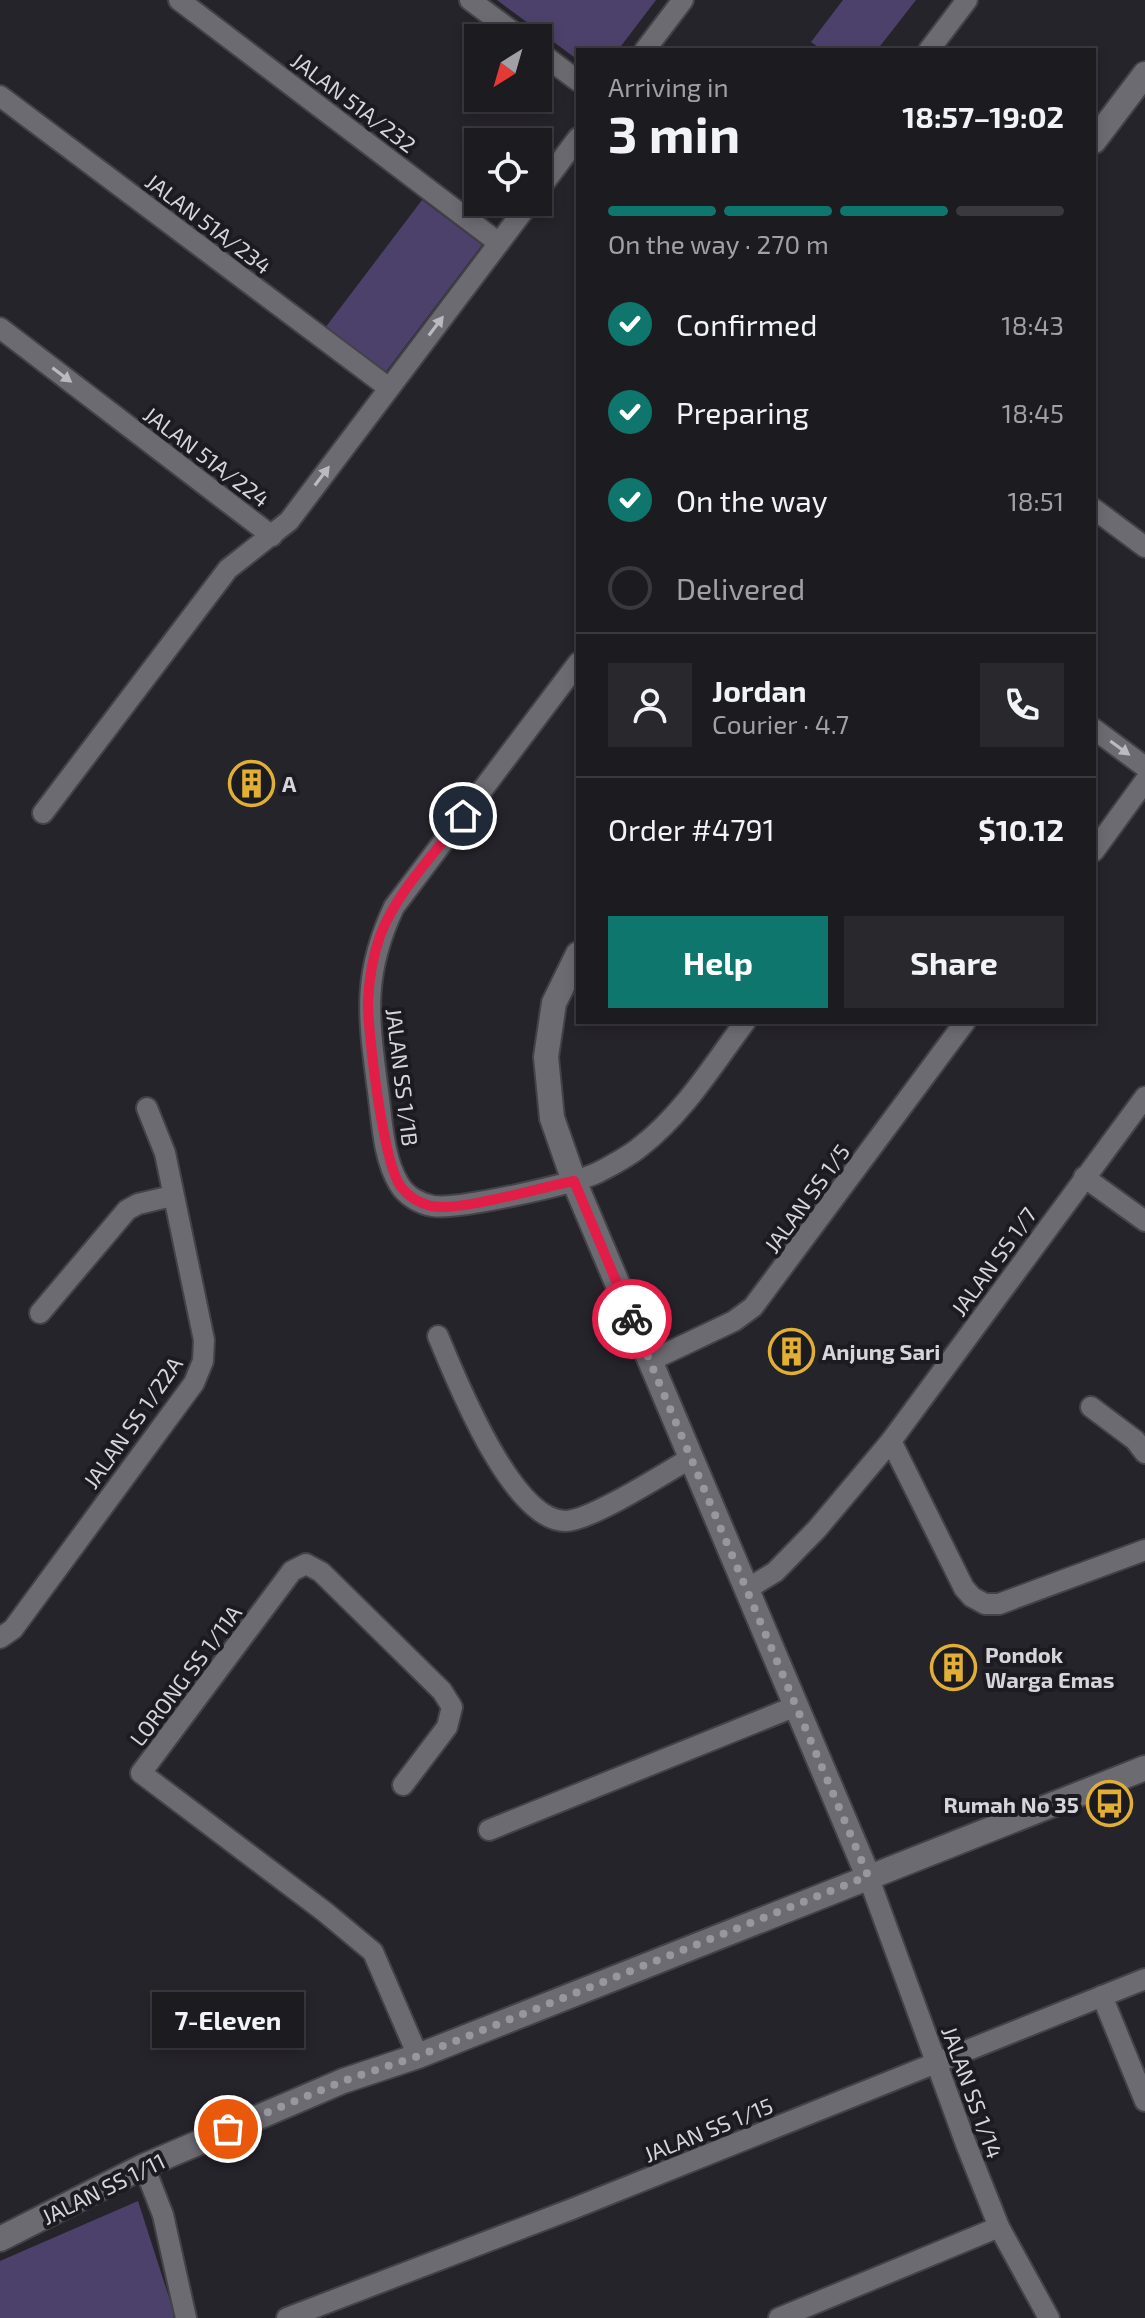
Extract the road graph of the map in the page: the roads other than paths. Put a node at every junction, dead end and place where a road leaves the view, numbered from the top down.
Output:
1 (179, 0) edge
2 (470, 0) edge
3 (683, 0) edge
4 (967, 0) edge
5 (502, 24) edge
6 (647, 48) edge
7 (931, 48) edge
8 (552, 62) edge
9 (1145, 74) edge
10 (576, 80) edge
11 (0, 96) edge
12 (1096, 138) edge
13 (576, 141) edge
14 (552, 172) edge
15 (519, 216) edge
16 (499, 243) junction
17 (0, 328) edge
18 (389, 388) junction
19 (1096, 510) edge
20 (272, 536) junction
21 (1141, 536) edge
22 (576, 666) edge
23 (1096, 730) edge
24 (1145, 767) edge
25 (1145, 781) edge
26 (43, 813) dead end
27 (1096, 848) edge
28 (576, 958) edge
29 (743, 1024) edge
30 (963, 1024) edge
31 (1145, 1097) edge
32 (147, 1108) dead end
33 (1084, 1177) junction
34 (574, 1181) junction
35 (172, 1196) junction
36 (1145, 1221) edge
37 (40, 1313) dead end
38 (438, 1336) dead end
39 (650, 1361) junction
40 (1091, 1407) dead end
41 (891, 1441) junction
42 (1145, 1453) edge
43 (691, 1458) junction
44 (1145, 1550) edge
45 (747, 1589) junction
46 (0, 1638) edge
47 (796, 1706) junction
48 (1145, 1768) edge
49 (403, 1785) dead end
50 (489, 1830) dead end
51 (868, 1876) junction
52 (1145, 1979) edge
53 (1102, 1996) junction
54 (418, 2056) junction
55 (937, 2064) junction
56 (1145, 2101) edge
57 (144, 2166) junction
58 (999, 2227) junction
59 (0, 2239) edge
60 (186, 2318) edge
61 (287, 2318) edge
62 (779, 2318) edge
63 (1049, 2318) edge

1 - 16 street, JALAN 51A/232
2 - 5 street
3 - 6 street
4 - 7 street
8 - 10 street
9 - 12 street
11 - 18 street, JALAN 51A/234
13 - 14 street
15 - 16 street, JALAN 51A/224
18 -> 16 street, JALAN 51A/224
17 -> 20 street, JALAN 51A/224
20 -> 18 street, JALAN 51A/224
19 - 21 street
20 - 26 street
22 - 34 street, JALAN SS 1/1B
23 -> 24 street
25 - 27 street
28 - 34 street
29 - 34 street
30 - 39 street, JALAN SS 1/5
31 - 33 street, JALAN SS 1/7
32 - 35 street, JALAN SS 1/22A
33 - 36 street
33 - 41 street, JALAN SS 1/7
34 - 39 street
35 - 37 street
35 - 46 street, JALAN SS 1/22A
38 - 43 street
39 - 43 street
40 - 42 street
41 - 44 street
41 - 45 street, JALAN SS 1/7
43 - 45 street
45 - 47 street
47 - 50 street
47 - 51 street
48 - 51 street, JALAN SS 1/11
49 - 54 street, LORONG SS 1/11A
51 - 54 street, JALAN SS 1/11
51 - 55 street, JALAN SS 1/14
52 - 53 street, JALAN SS 1/15
53 - 55 street, JALAN SS 1/15
53 - 56 street
54 - 57 street, JALAN SS 1/11
55 - 58 street, JALAN SS 1/14
55 - 61 street, JALAN SS 1/15
57 - 59 street, JALAN SS 1/11
57 - 60 street
58 - 62 street
58 - 63 street, JALAN SS 1/14

